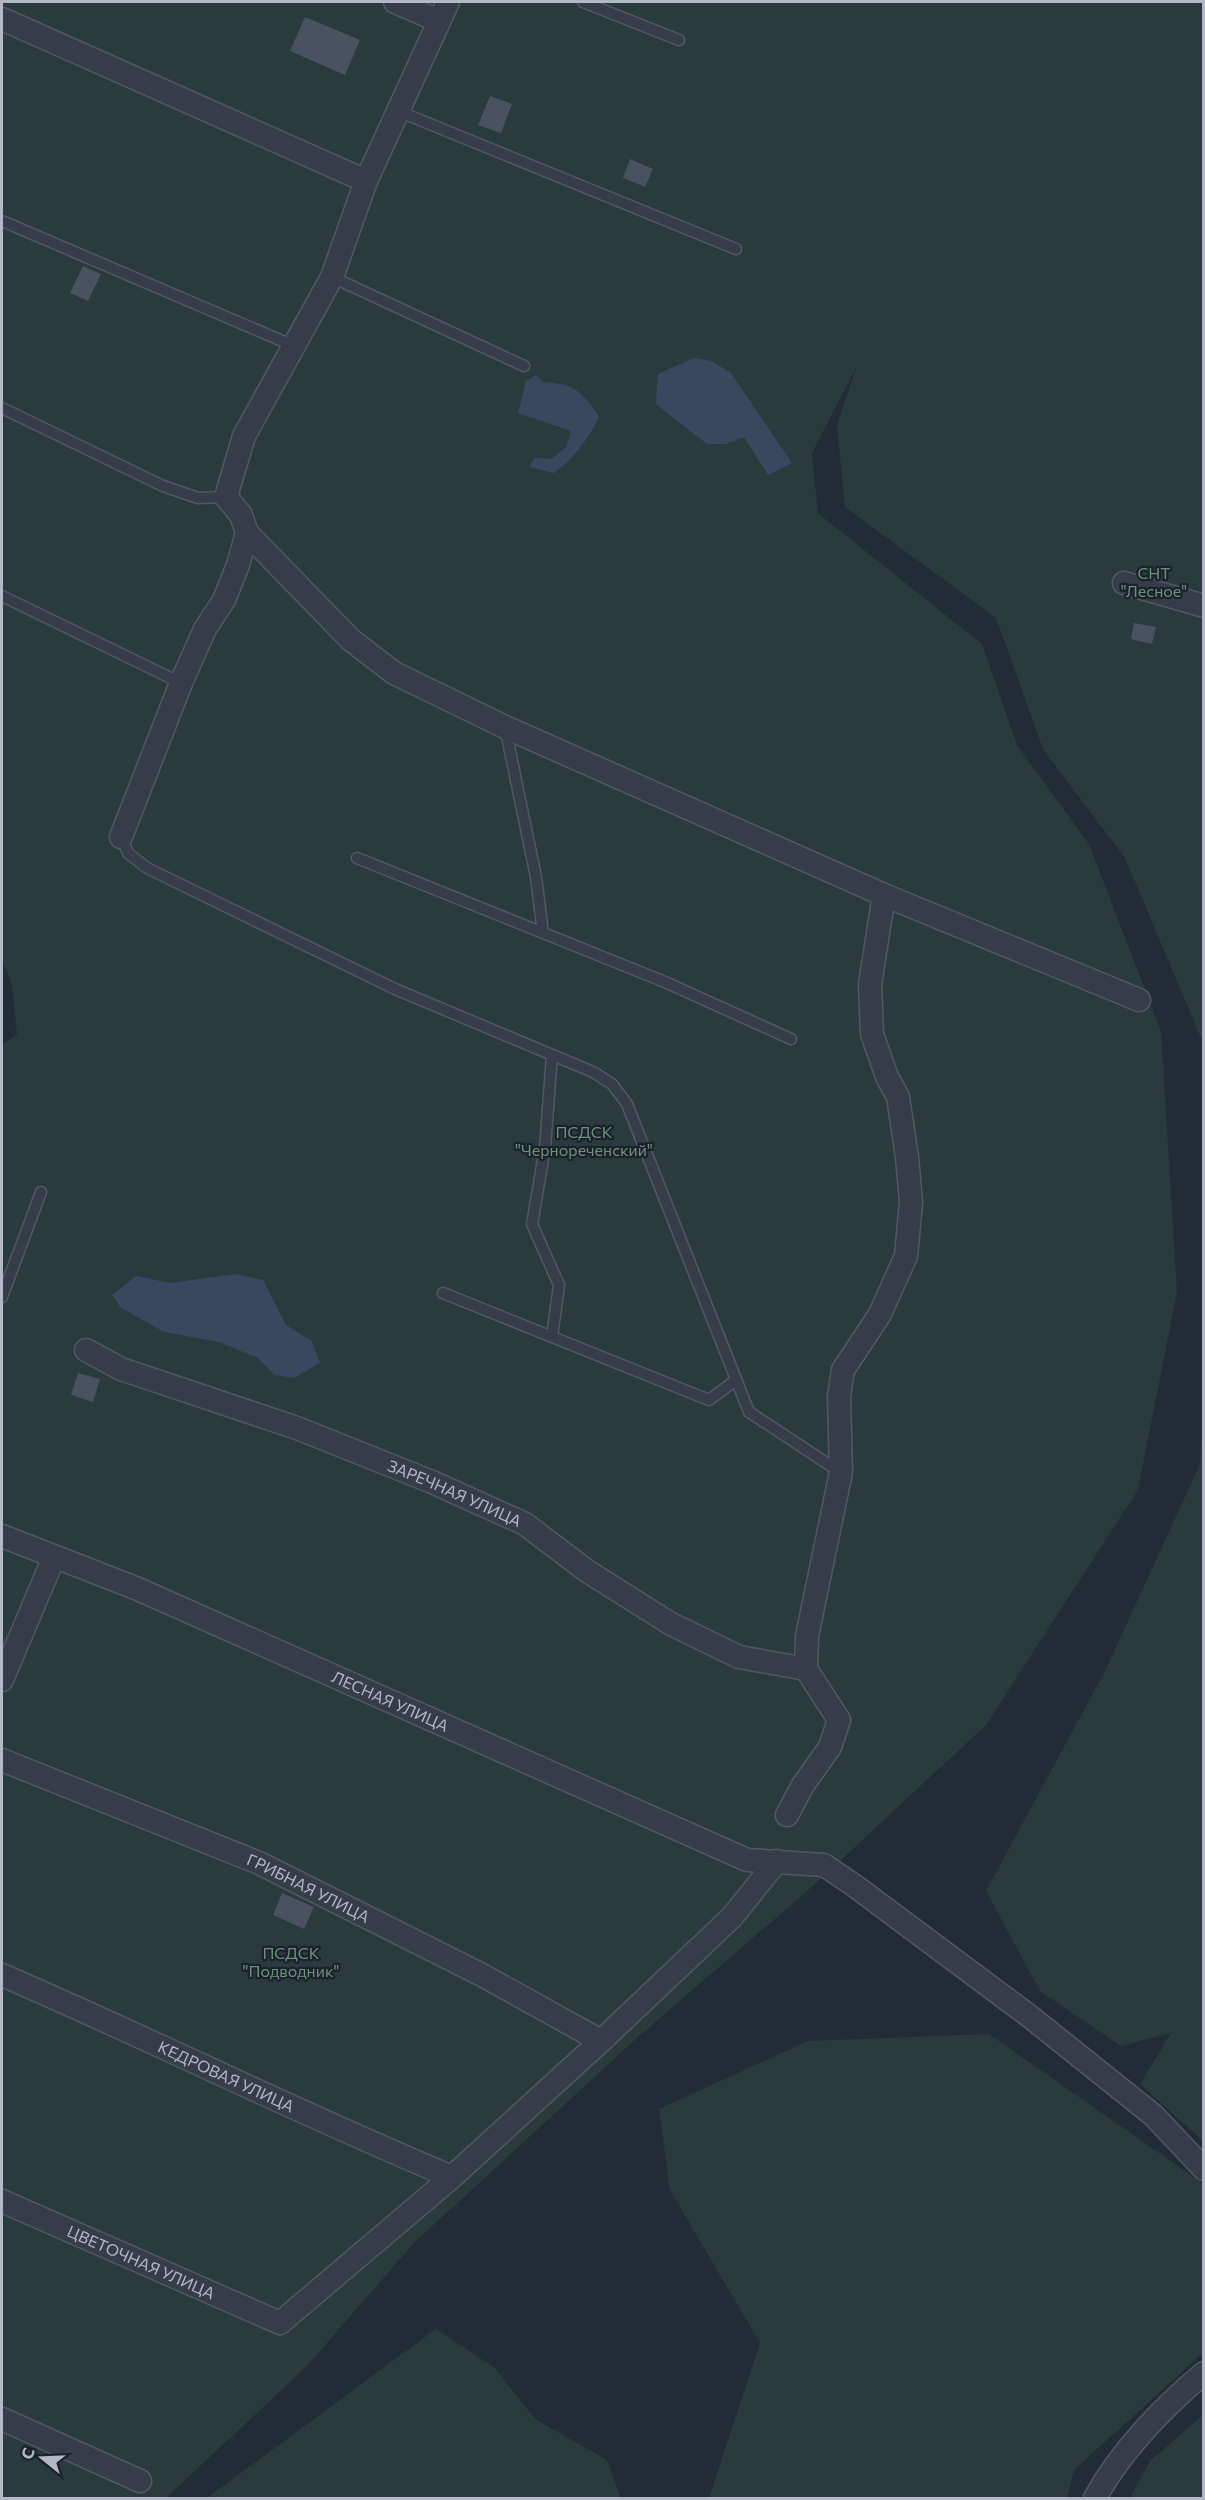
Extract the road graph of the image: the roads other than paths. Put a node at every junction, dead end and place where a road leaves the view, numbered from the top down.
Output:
1 (395, 2) edge
2 (583, 2) edge
3 (444, 11) edge
4 (2, 19) edge
5 (679, 40) dead end
6 (397, 110) junction
7 (366, 181) junction
8 (2, 221) edge
9 (736, 249) dead end
10 (332, 277) junction
11 (294, 346) junction
12 (524, 366) dead end
13 (2, 408) edge
14 (226, 497) junction
15 (247, 533) junction
16 (1124, 583) dead end
17 (2, 596) edge
18 (1202, 611) edge
19 (181, 683) junction
20 (505, 727) junction
21 (121, 837) joint
22 (357, 858) dead end
23 (884, 895) junction
24 (543, 933) junction
25 (1139, 1000) dead end
26 (791, 1039) dead end
27 (552, 1055) junction
28 (41, 1192) dead end
29 (443, 1293) dead end
30 (2, 1297) edge
31 (552, 1337) junction
32 (86, 1350) dead end
33 (736, 1380) junction
34 (841, 1472) junction
35 (2, 1536) edge
36 (54, 1557) junction
37 (806, 1669) junction
38 (2, 1680) edge
39 (2, 1760) edge
40 (787, 1815) dead end
41 (777, 1861) junction
42 (2, 1975) edge
43 (601, 2041) junction
44 (1203, 2169) edge
45 (452, 2178) junction
46 (2, 2201) edge
47 (1203, 2373) edge
48 (2, 2419) edge
49 (140, 2481) dead end
50 (1095, 2499) edge

1 - 3 street
2 - 5 lane
3 - 6 street
4 - 7 street
6 - 7 street
6 - 9 lane
7 - 10 street
8 - 11 lane
10 - 11 street
10 - 12 lane
11 - 14 street
13 - 14 lane
14 - 15 street
15 - 19 street
15 - 20 street
16 - 18 street
17 - 19 lane
19 - 21 street
20 - 23 street
20 - 24 lane
21 - 27 lane
22 - 24 lane
23 - 25 street
23 - 34 street
24 - 26 lane
27 - 31 lane
27 - 33 lane
28 - 30 lane
29 - 31 lane
31 - 33 lane
32 - 37 street, ЗАРЕЧНАЯ УЛИЦА
33 - 34 lane
34 - 37 street
35 - 36 street, ЛЕСНАЯ УЛИЦА
36 - 38 street
36 - 41 street, ЛЕСНАЯ УЛИЦА
37 - 40 street
39 - 43 street, ГРИБНАЯ УЛИЦА
41 - 43 street
41 - 44 street, ЛЕСНАЯ УЛИЦА
42 - 45 street, КЕДРОВАЯ УЛИЦА
43 - 45 street
45 - 46 street, ЦВЕТОЧНАЯ УЛИЦА
47 - 50 street
48 - 49 street

